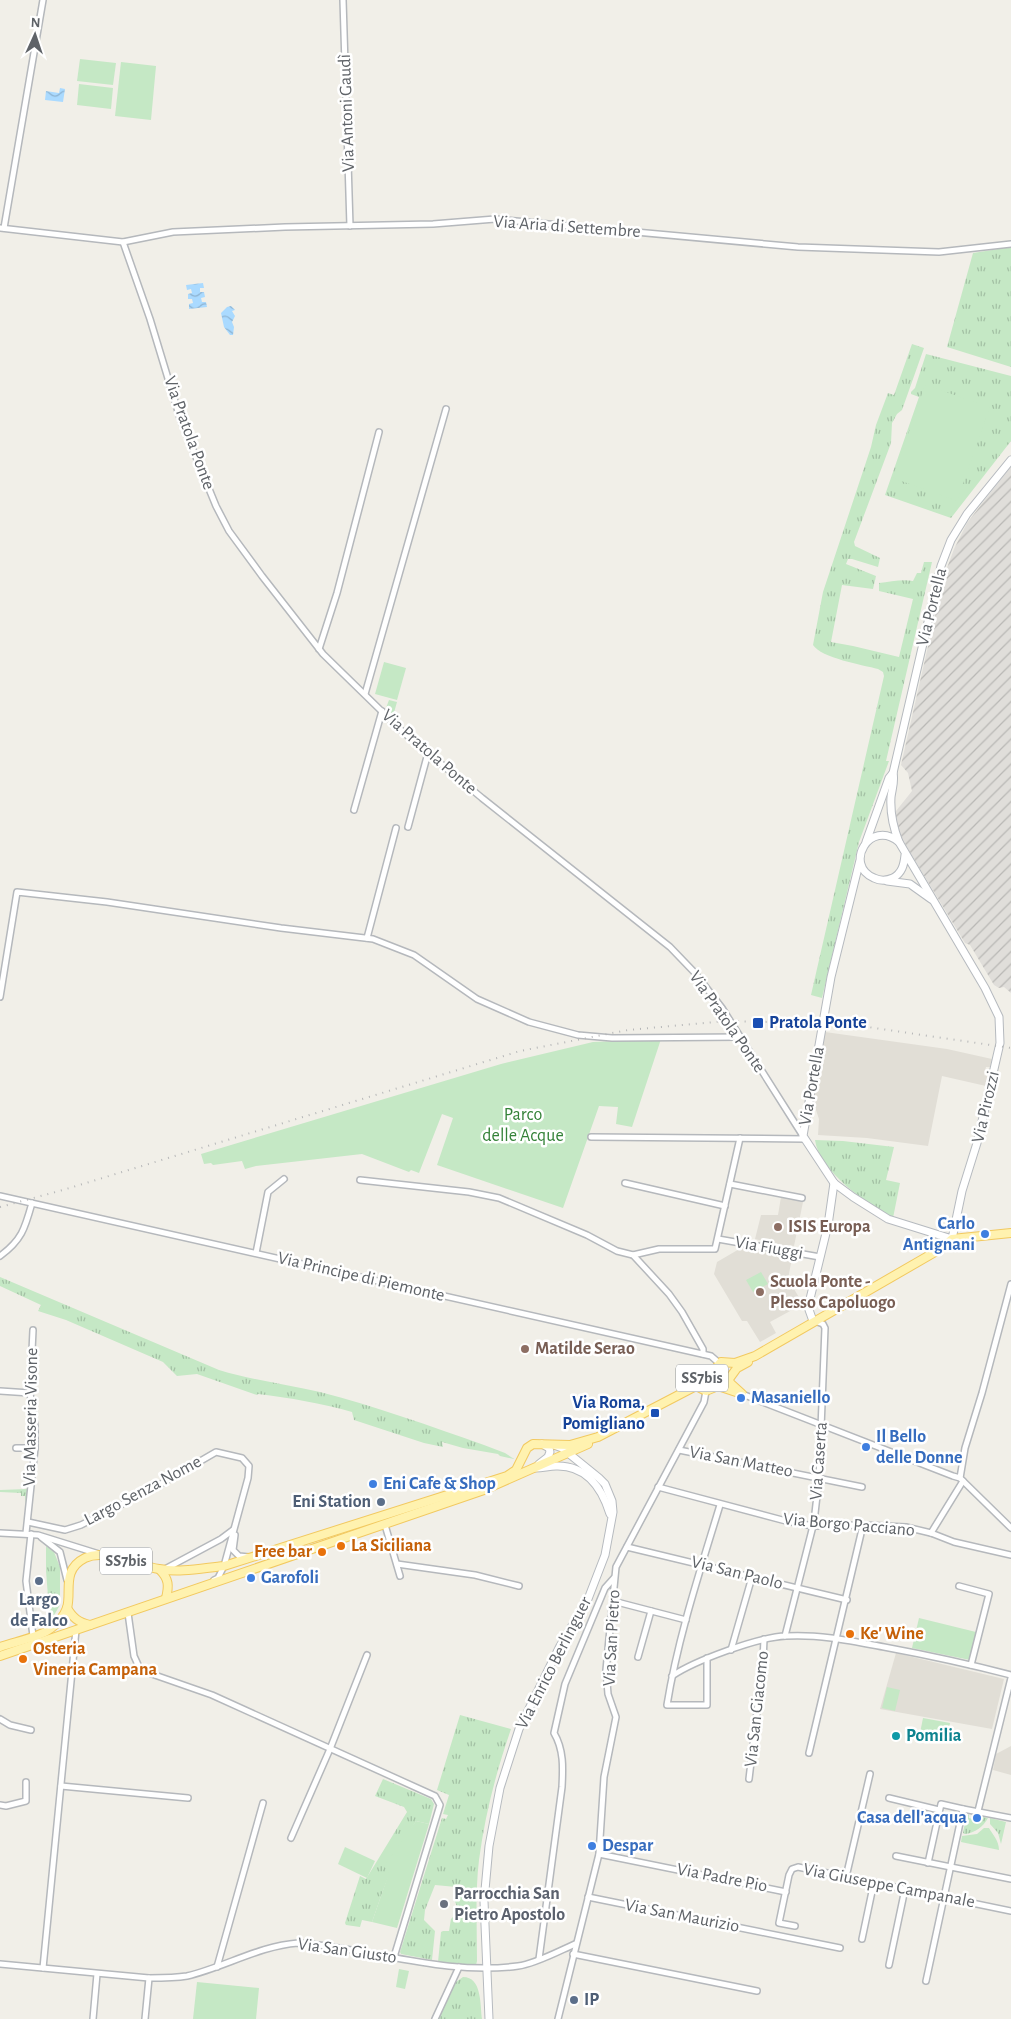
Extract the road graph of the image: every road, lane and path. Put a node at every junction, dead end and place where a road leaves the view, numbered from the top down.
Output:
1 (43, 0) edge
2 (343, 0) edge
3 (350, 226) junction
4 (2, 228) edge
5 (123, 242) junction
6 (1011, 244) edge
7 (446, 409) dead end
8 (379, 432) dead end
9 (1011, 460) edge
10 (320, 650) junction
11 (365, 694) junction
12 (382, 711) junction
13 (428, 754) junction
14 (893, 773) junction
15 (354, 810) dead end
16 (408, 827) dead end
17 (396, 828) dead end
18 (899, 842) junction
19 (865, 844) junction
20 (905, 855) junction
21 (860, 860) junction
22 (884, 880) junction
23 (932, 900) junction
24 (366, 938) junction
25 (0, 997) edge
26 (741, 1037) junction
27 (591, 1136) dead end
28 (740, 1138) junction
29 (804, 1138) junction
30 (284, 1180) dead end
31 (360, 1180) dead end
32 (625, 1183) dead end
33 (834, 1183) junction
34 (730, 1184) junction
35 (0, 1196) edge
36 (802, 1198) dead end
37 (32, 1203) junction
38 (725, 1206) junction
39 (1011, 1233) edge
40 (718, 1239) junction
41 (952, 1239) junction
42 (256, 1253) junction
43 (633, 1255) junction
44 (0, 1256) edge
45 (820, 1257) junction
46 (1011, 1284) edge
47 (813, 1321) junction
48 (34, 1330) dead end
49 (703, 1354) junction
50 (755, 1356) junction
51 (719, 1363) junction
52 (696, 1386) junction
53 (0, 1391) edge
54 (706, 1391) junction
55 (30, 1393) junction
56 (742, 1394) junction
57 (822, 1425) junction
58 (598, 1437) junction
59 (545, 1444) junction
60 (583, 1447) junction
61 (16, 1448) dead end
62 (35, 1448) junction
63 (679, 1450) junction
64 (568, 1454) junction
65 (535, 1467) junction
66 (584, 1467) junction
67 (819, 1478) junction
68 (962, 1479) junction
69 (658, 1487) junction
70 (862, 1487) dead end
71 (720, 1505) junction
72 (611, 1517) junction
73 (28, 1522) junction
74 (385, 1525) junction
75 (863, 1525) junction
76 (813, 1526) junction
77 (1011, 1528) edge
78 (233, 1530) junction
79 (0, 1533) edge
80 (932, 1533) junction
81 (28, 1534) junction
82 (38, 1535) junction
83 (627, 1547) junction
84 (99, 1554) junction
85 (1011, 1555) edge
86 (251, 1558) junction
87 (397, 1564) junction
88 (702, 1565) junction
89 (224, 1566) junction
90 (160, 1570) junction
91 (400, 1576) dead end
92 (752, 1577) junction
93 (615, 1578) junction
94 (68, 1582) junction
95 (519, 1586) dead end
96 (959, 1586) dead end
97 (198, 1588) junction
98 (797, 1588) junction
99 (166, 1598) junction
100 (847, 1600) junction
101 (613, 1601) junction
102 (67, 1608) junction
103 (651, 1611) junction
104 (128, 1613) junction
105 (686, 1620) junction
106 (90, 1625) junction
107 (76, 1630) junction
108 (32, 1636) junction
109 (785, 1636) junction
110 (837, 1638) junction
111 (764, 1639) junction
112 (0, 1647) edge
113 (731, 1650) junction
114 (367, 1655) dead end
115 (0, 1656) edge
116 (638, 1657) dead end
117 (707, 1658) junction
118 (971, 1665) junction
119 (672, 1676) junction
120 (1011, 1676) edge
121 (0, 1719) edge
122 (31, 1730) dead end
123 (330, 1749) junction
124 (809, 1753) dead end
125 (870, 1774) dead end
126 (749, 1779) dead end
127 (26, 1782) dead end
128 (61, 1786) junction
129 (188, 1798) dead end
130 (889, 1798) dead end
131 (263, 1803) dead end
132 (0, 1805) edge
133 (963, 1809) junction
134 (939, 1810) junction
135 (978, 1811) junction
136 (1011, 1818) edge
137 (291, 1838) dead end
138 (599, 1854) junction
139 (896, 1856) dead end
140 (928, 1863) junction
141 (950, 1868) junction
142 (846, 1876) junction
143 (1011, 1879) edge
144 (874, 1882) junction
145 (905, 1889) junction
146 (786, 1892) junction
147 (588, 1896) junction
148 (944, 1897) junction
149 (1011, 1911) edge
150 (779, 1922) junction
151 (795, 1926) dead end
152 (777, 1934) junction
153 (862, 1939) dead end
154 (575, 1944) junction
155 (840, 1948) dead end
156 (573, 1954) junction
157 (394, 1957) junction
158 (539, 1959) junction
159 (0, 1964) edge
160 (889, 1965) dead end
161 (217, 1967) junction
162 (43, 1968) junction
163 (460, 1968) junction
164 (486, 1968) junction
165 (97, 1974) junction
166 (149, 1978) junction
167 (926, 1981) dead end
168 (757, 1991) dead end
169 (92, 2019) edge
170 (145, 2019) edge
171 (435, 2019) edge
172 (489, 2019) edge
173 (558, 2019) edge

1 - 4 street
2 - 3 street, Via Antoni Gaudì
3 - 5 street, Via Aria di Settembre
3 - 6 street, Via Aria di Settembre
4 - 5 street, Via Aria di Settembre
5 - 10 street, Via Pratola Ponte
7 - 11 street
8 - 10 street
9 - 14 main road, Via Portella
10 - 11 street, Via Pratola Ponte
11 - 12 street, Via Pratola Ponte
12 - 13 street, Via Pratola Ponte
12 - 15 street
13 - 16 street
13 - 26 street, Via Pratola Ponte
14 - 18 main road, Via Portella
14 - 19 main road, Via Portella
17 - 24 street
18 - 19 main road
18 - 20 main road, Via Portella
19 - 21 main road, Via Portella
20 - 22 main road
20 - 23 main road, Via Portella
21 - 22 main road
21 - 29 main road, Via Portella
22 - 23 main road
23 - 41 main road, Via Pirozzi
24 - 25 street
24 - 26 street
26 - 29 street, Via Pratola Ponte
27 - 28 street
28 - 29 street
28 - 34 street
29 - 33 main road, Via Pratola Ponte
30 - 42 street
31 - 43 street
32 - 38 street
33 - 41 main road, Via Pratola Ponte
33 - 45 main road
34 - 36 street
34 - 38 street
35 - 37 street, Via Principe di Piemonte
37 - 42 street, Via Principe di Piemonte
37 - 44 street
38 - 40 street
39 - 41 main road
40 - 43 street
40 - 45 street, Via Fiuggi
41 - 47 main road, SS7bis
42 - 49 street, Via Principe di Piemonte
43 - 49 street
45 - 47 main road
46 - 68 street
47 - 50 main road, SS7bis
47 - 57 street, Via Caserta
48 - 55 street, Via Masseria Visone
49 - 51 street, Via Principe di Piemonte
50 - 51 main road, SS7bis
50 - 56 main road, SS7bis
51 - 52 main road, SS7bis
52 - 54 main road, SS7bis
52 - 58 main road, SS7bis
53 - 55 street
54 - 56 main road, SS7bis
54 - 63 street, Via San Pietro
55 - 62 street, Via Masseria Visone
56 - 57 street
57 - 67 street, Via Caserta
57 - 68 street
58 - 59 main road, SS7bis
58 - 60 main road, SS7bis
59 - 64 main road, Via Enrico Berlinguer
59 - 65 main road
59 - 86 main road, SS7bis
60 - 64 main road, SS7bis
60 - 66 main road
61 - 62 street
62 - 73 street, Via Masseria Visone
63 - 67 street, Via San Matteo
63 - 69 street, Via San Pietro
64 - 65 main road, SS7bis
64 - 66 main road, Via Enrico Berlinguer
65 - 72 main road, Via Enrico Berlinguer
65 - 74 main road, SS7bis
66 - 72 main road, Via Enrico Berlinguer
67 - 70 street, Via San Matteo
67 - 76 street, Via Caserta
68 - 77 street
68 - 80 street
69 - 71 street, Via Borgo Pacciano
69 - 83 street, Via San Pietro
71 - 76 street, Via Borgo Pacciano
71 - 88 street
72 - 164 main road, Via Enrico Berlinguer
73 - 78 street, Largo Senza Nome
73 - 81 street, Via Masseria Visone
74 - 87 street
74 - 97 main road, SS7bis
75 - 76 street, Via Borgo Pacciano
75 - 80 street, Via Borgo Pacciano
75 - 100 street
76 - 98 street, Via Caserta
78 - 86 street, Largo Senza Nome
78 - 89 street, Largo Senza Nome
78 - 90 street
79 - 81 street
80 - 85 street, Via Borgo Pacciano
81 - 82 street
81 - 108 street
82 - 84 street
82 - 94 street
83 - 88 street, Via San Paolo
83 - 93 street, Via San Pietro
84 - 90 main road, SS7bis
84 - 94 main road, SS7bis
86 - 89 main road, SS7bis
87 - 91 street
87 - 95 street
88 - 92 street, Via San Paolo
88 - 105 street
89 - 90 main road, SS7bis
89 - 97 street, Largo Senza Nome
90 - 99 main road, SS7bis
92 - 98 street, Via San Paolo
92 - 113 street
93 - 101 street, Via San Pietro
93 - 158 street
94 - 102 main road
96 - 118 street
97 - 99 main road, SS7bis
98 - 100 street, Via San Paolo
98 - 109 street, Via Caserta
99 - 104 main road, SS7bis
100 - 110 street
101 - 103 street
101 - 138 street, Via San Pietro
102 - 106 main road
102 - 108 main road
103 - 105 street
103 - 116 street
104 - 106 main road, SS7bis
104 - 123 street
105 - 119 street
106 - 107 main road, SS7bis
107 - 115 main road, SS7bis
107 - 128 street
108 - 112 main road
109 - 110 street
109 - 111 street
110 - 118 street
110 - 124 street
111 - 113 street
111 - 126 street, Via San Giacomo
113 - 117 street
114 - 123 street
117 - 119 street
117 - 119 street
118 - 120 street
120 - 135 street
121 - 122 street
123 - 137 street
123 - 157 street
125 - 142 street
127 - 132 street
128 - 129 street
128 - 162 street
130 - 134 street
131 - 161 street
133 - 134 street
133 - 135 street
133 - 141 street
134 - 140 street
135 - 136 street
138 - 146 street, Via Padre Pio
138 - 147 street, Via San Pietro
139 - 140 street
140 - 141 street
141 - 143 street
141 - 148 street
142 - 144 street, Via Giuseppe Campanale
142 - 146 street, Via Giuseppe Campanale
144 - 145 street, Via Giuseppe Campanale
144 - 153 street
145 - 148 street, Via Giuseppe Campanale
145 - 160 street
146 - 150 street, Via Giuseppe Campanale
147 - 152 street, Via San Maurizio
147 - 154 street, Via San Pietro
148 - 149 street, Via Giuseppe Campanale
148 - 167 street
150 - 151 street
150 - 152 street, Via Giuseppe Campanale
152 - 155 street, Via San Maurizio
154 - 156 street, Via San Pietro
154 - 158 street, Via San Giusto
156 - 168 street
156 - 173 street, Via San Pietro
157 - 161 street, Via San Giusto
157 - 163 street, Via San Giusto
158 - 164 street, Via San Giusto
159 - 162 street, Via San Giusto
161 - 166 street, Via San Giusto
162 - 165 street, Via San Giusto
163 - 164 street, Via San Giusto
163 - 171 street
164 - 172 main road, Via Enrico Berlinguer
165 - 166 street, Via San Giusto
165 - 169 street
166 - 170 street

